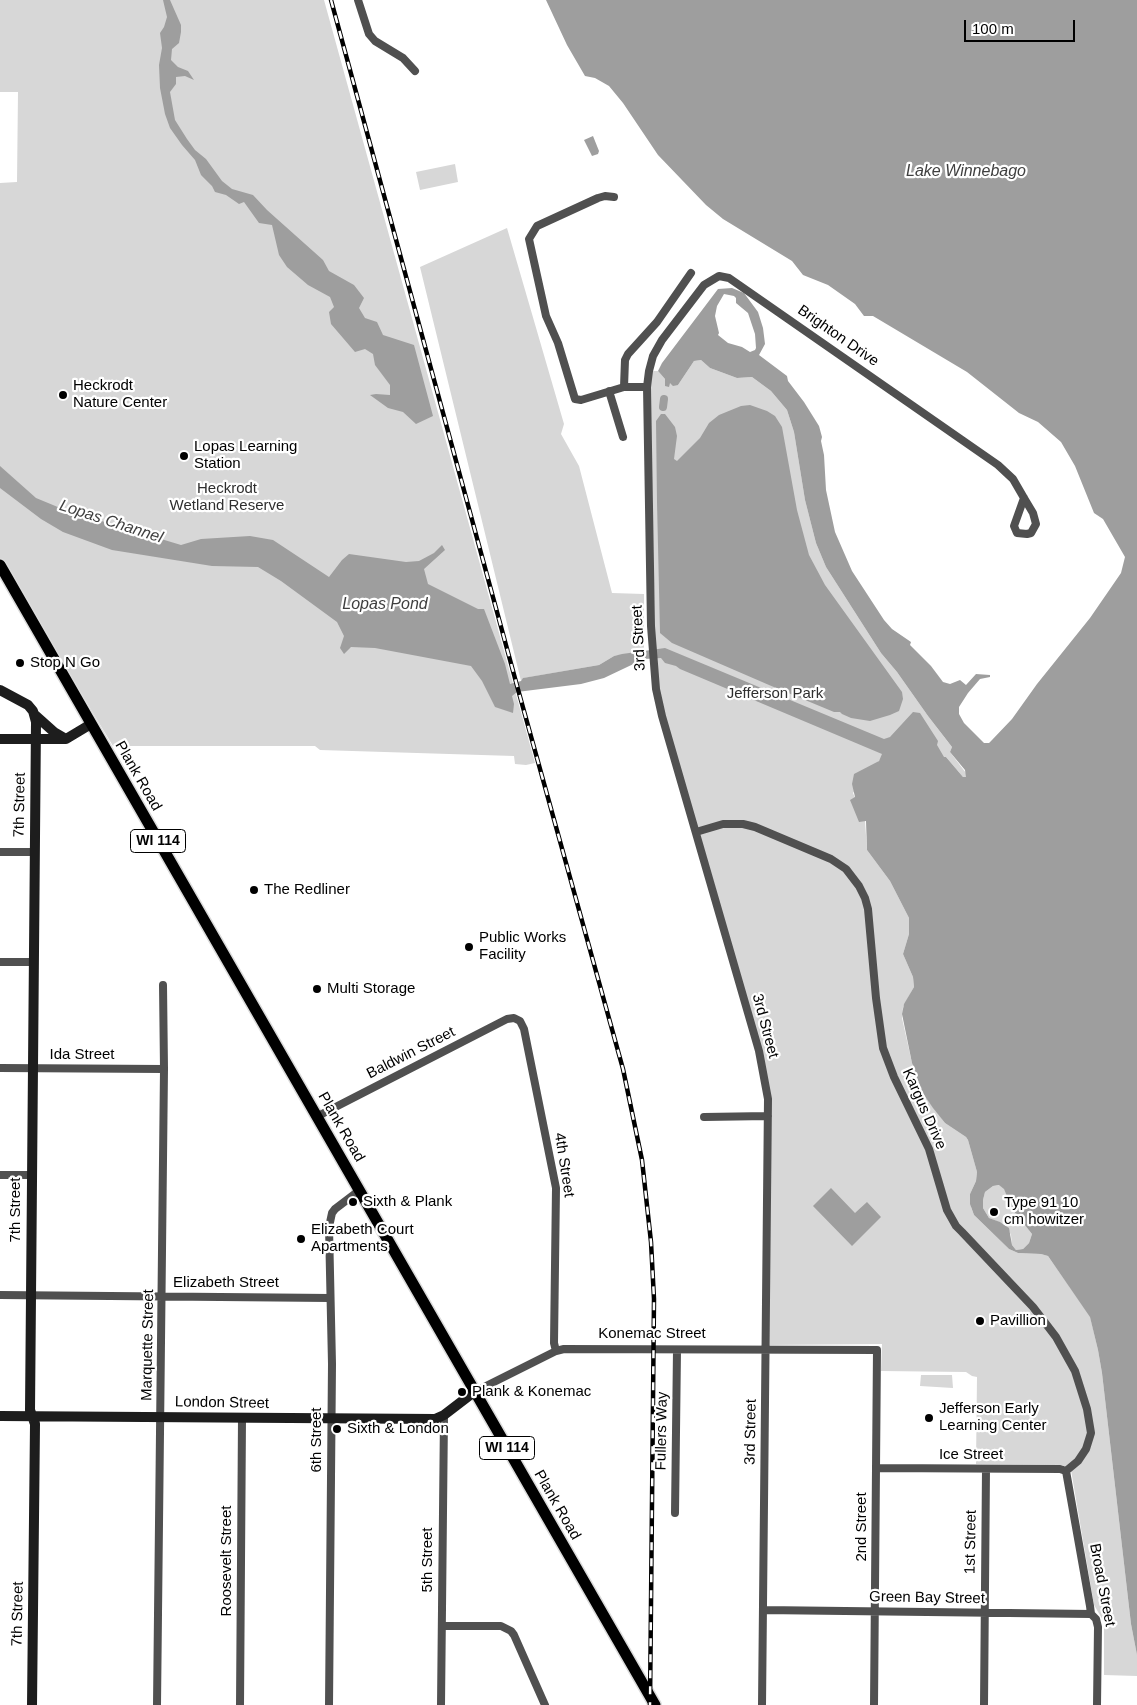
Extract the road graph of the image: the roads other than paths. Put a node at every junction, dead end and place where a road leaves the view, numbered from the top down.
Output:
1 (358, 0) edge
2 (415, 71) dead end
3 (614, 197) dead end
4 (691, 273) dead end
5 (650, 365) joint
6 (624, 387) junction
7 (647, 387) junction
8 (609, 391) junction
9 (623, 437) dead end
10 (1024, 498) dead end
11 (0, 565) edge
12 (0, 690) edge
13 (35, 715) junction
14 (91, 724) junction
15 (0, 739) edge
16 (36, 739) junction
17 (66, 739) junction
18 (696, 832) junction
19 (0, 852) edge
20 (34, 852) junction
21 (0, 962) edge
22 (34, 962) junction
23 (163, 985) dead end
24 (518, 1018) joint
25 (0, 1068) edge
26 (33, 1069) junction
27 (164, 1069) junction
28 (318, 1116) junction
29 (768, 1116) junction
30 (704, 1117) dead end
31 (0, 1175) edge
32 (31, 1175) junction
33 (360, 1190) junction
34 (0, 1295) edge
35 (32, 1295) junction
36 (162, 1297) junction
37 (330, 1298) junction
38 (766, 1349) junction
39 (677, 1350) junction
40 (877, 1350) joint
41 (556, 1351) junction
42 (474, 1392) junction
43 (444, 1415) junction
44 (0, 1416) edge
45 (32, 1416) junction
46 (161, 1417) junction
47 (242, 1418) junction
48 (331, 1418) junction
49 (876, 1468) junction
50 (986, 1469) junction
51 (1066, 1471) junction
52 (675, 1512) dead end
53 (763, 1610) junction
54 (875, 1611) junction
55 (984, 1613) junction
56 (1091, 1614) junction
57 (442, 1626) junction
58 (32, 1705) edge
59 (157, 1705) edge
60 (240, 1705) edge
61 (329, 1705) edge
62 (441, 1705) edge
63 (545, 1705) edge
64 (655, 1705) edge
65 (762, 1705) edge
66 (874, 1705) edge
67 (984, 1705) edge
68 (1097, 1705) edge

1 - 2 street
3 - 8 street
4 - 6 street
5 - 7 street, 3rd Street
5 - 10 street, Brighton Drive
6 - 7 street
6 - 8 street
7 - 18 street, 3rd Street
8 - 9 street
11 - 14 main road, Plank Road / WI 114
12 - 13 street
13 - 16 street, 7th Street
13 - 17 street
14 - 17 street
14 - 28 main road, Plank Road / WI 114
15 - 16 street
16 - 17 street
16 - 20 street, 7th Street
18 - 29 street, 3rd Street
18 - 51 street, Kargus Drive
19 - 20 street
20 - 22 street, 7th Street
21 - 22 street
22 - 26 street, 7th Street
23 - 27 street, Marquette Street
24 - 28 street, Baldwin Street
24 - 41 street, 4th Street
25 - 26 street, Ida Street
26 - 27 street, Ida Street
26 - 32 street, 7th Street
27 - 36 street, Marquette Street
28 - 33 main road, Plank Road / WI 114
29 - 30 street
29 - 38 street, 3rd Street
31 - 32 street
32 - 35 street, 7th Street
33 - 37 street, 6th Street
33 - 42 main road, Plank Road / WI 114
34 - 35 street, Elizabeth Street
35 - 36 street, Elizabeth Street
35 - 45 street, 7th Street
36 - 37 street, Elizabeth Street
36 - 46 street, Marquette Street
37 - 48 street, 6th Street
38 - 39 street, Konemac Street
38 - 40 street, Konemac Street
38 - 53 street, 3rd Street
39 - 41 street, Konemac Street
39 - 52 street, Fullers Way
40 - 49 street, 2nd Street
41 - 42 street, Konemac Street
42 - 43 street, Konemac Street
42 - 64 main road, Plank Road / WI 114
43 - 48 street, London Street
43 - 57 street, 5th Street
44 - 45 street, London Street
45 - 46 street, London Street
45 - 58 street, 7th Street
46 - 47 street, London Street
46 - 59 street, Marquette Street
47 - 48 street, London Street
47 - 60 street, Roosevelt Street
48 - 61 street, 6th Street
49 - 50 street, Ice Street
49 - 54 street, 2nd Street
50 - 51 street, Ice Street
50 - 55 street, 1st Street
51 - 56 street, Broad Street
53 - 54 street, Green Bay Street
53 - 65 street, 3rd Street
54 - 55 street, Green Bay Street
54 - 66 street, 2nd Street
55 - 56 street, Green Bay Street
55 - 67 street, 1st Street
56 - 68 street, Broad Street
57 - 62 street, 5th Street
57 - 63 street

